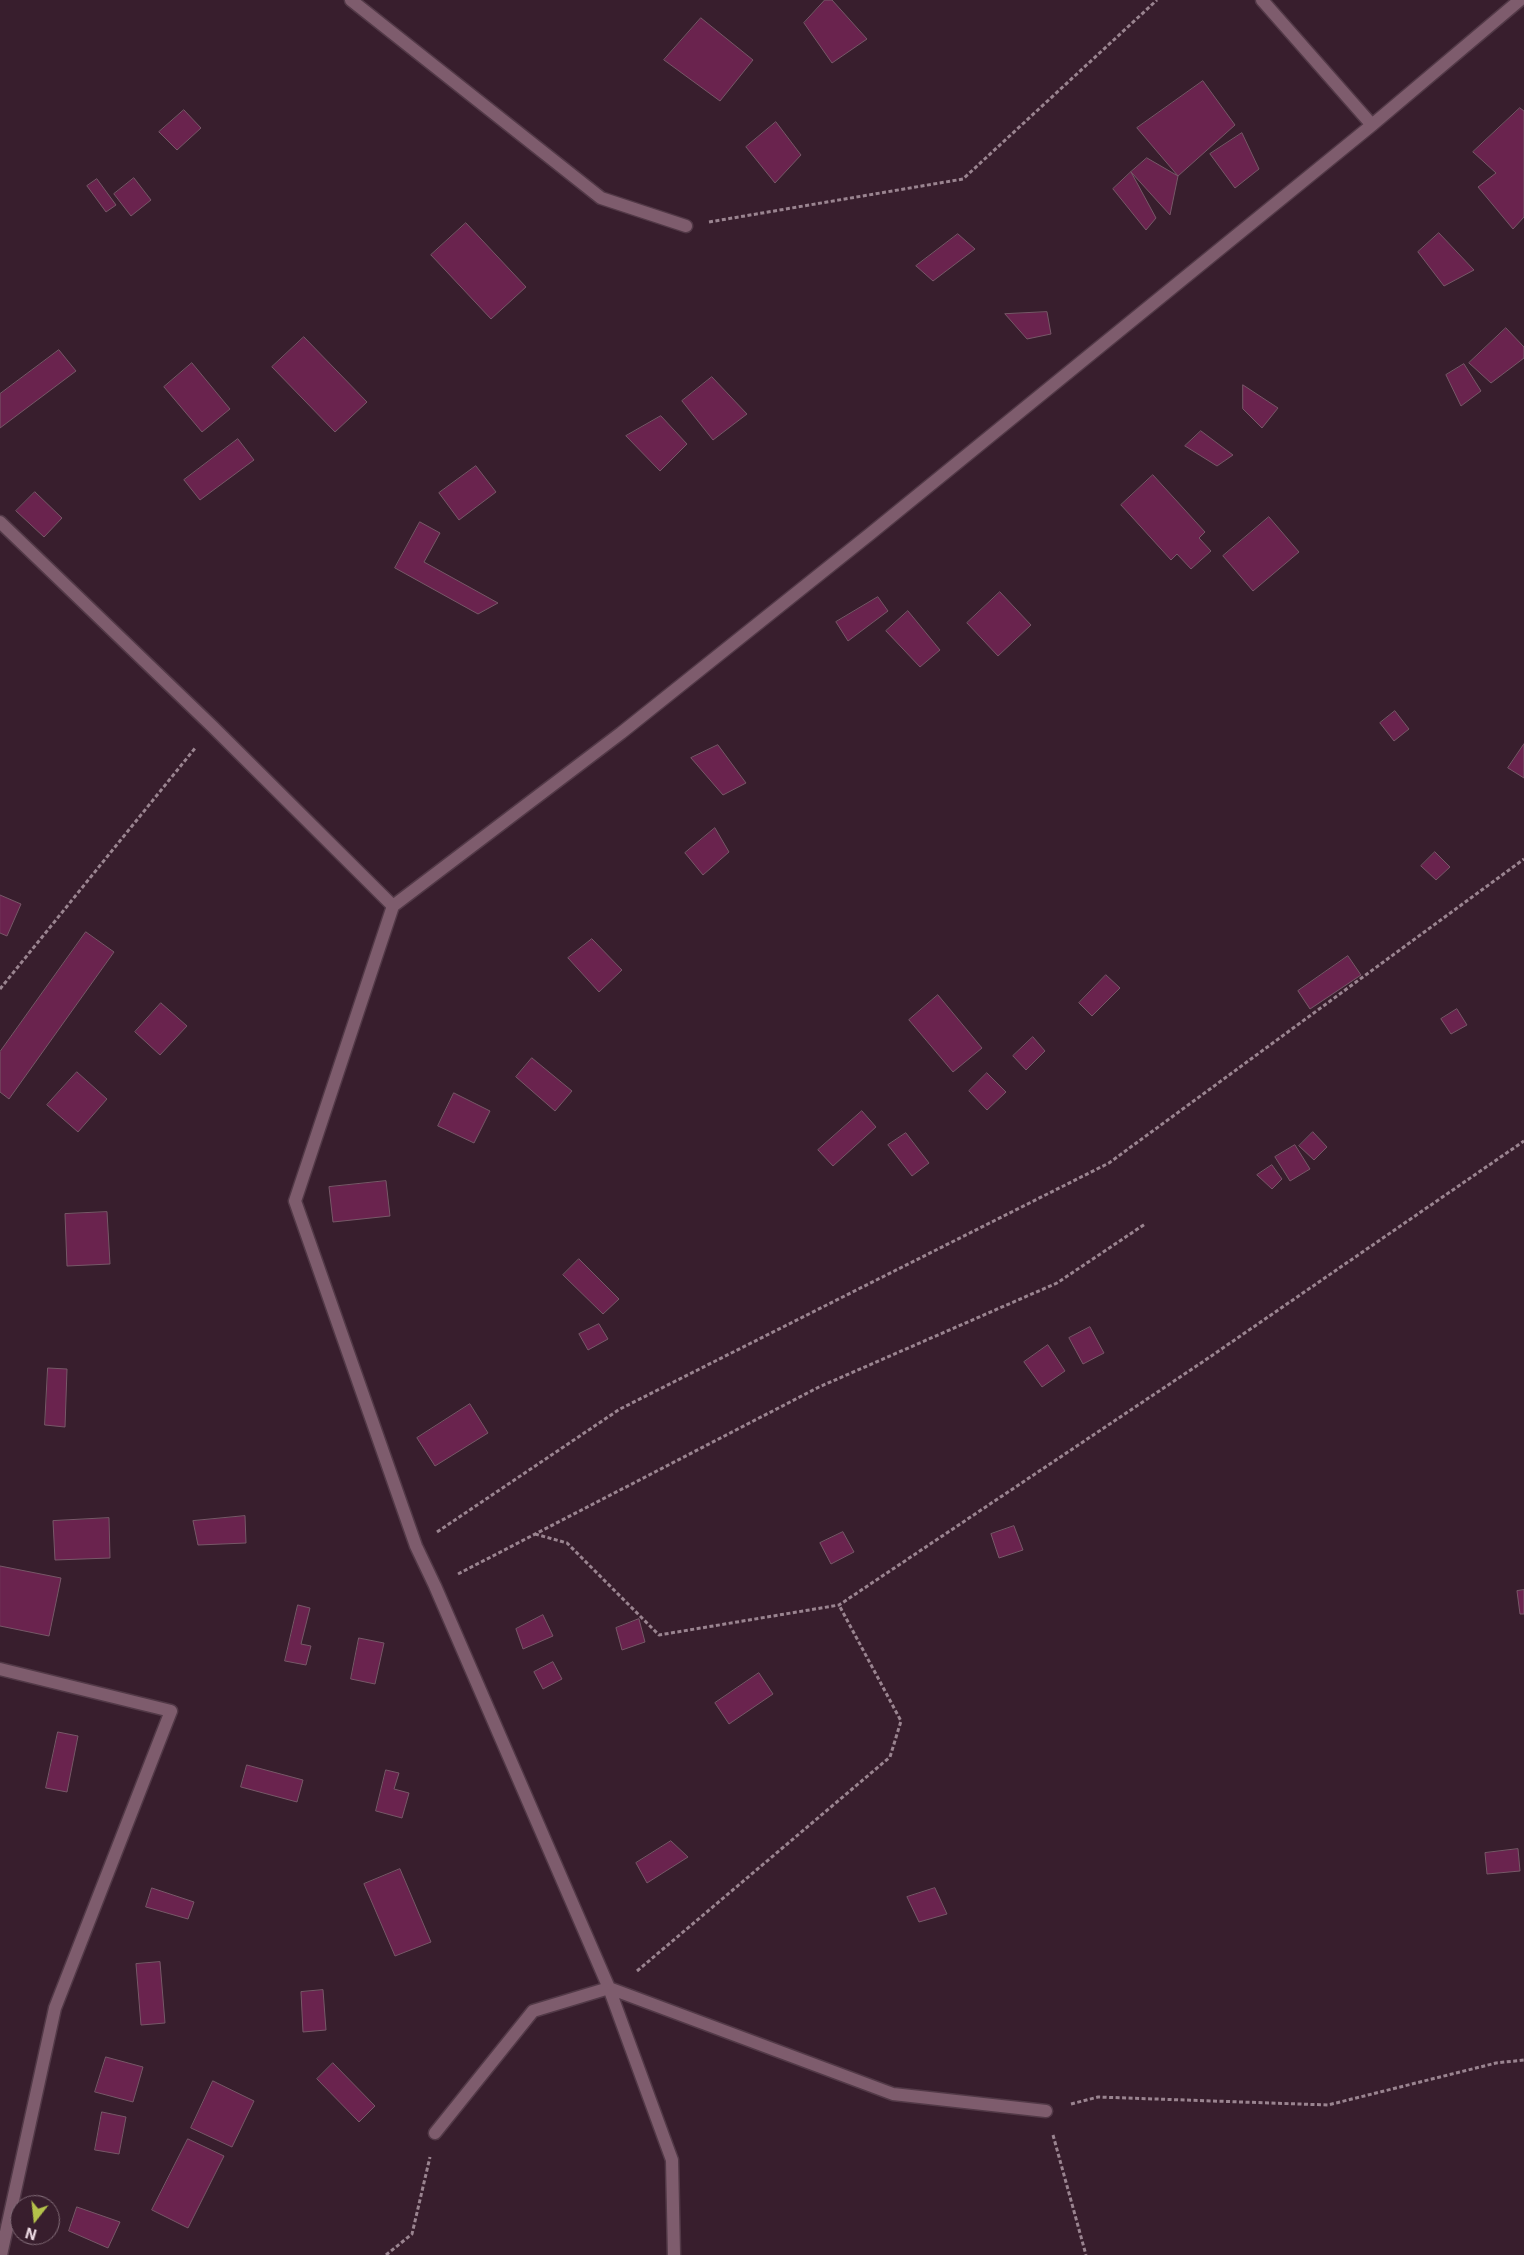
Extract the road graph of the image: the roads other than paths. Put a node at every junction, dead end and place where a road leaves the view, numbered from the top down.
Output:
1 (351, 0) edge
2 (1262, 0) edge
3 (1520, 0) edge
4 (1372, 125) junction
5 (686, 226) road end
6 (0, 522) edge
7 (393, 906) junction
8 (0, 1669) edge
9 (609, 1988) junction
10 (1046, 2111) road end
11 (435, 2133) road end
12 (1, 2255) edge
13 (674, 2255) edge

1 - 5 street
2 - 4 street
3 - 4 street
4 - 7 street
6 - 7 street
7 - 9 street
8 - 12 street
9 - 10 street
9 - 11 street
9 - 13 street

